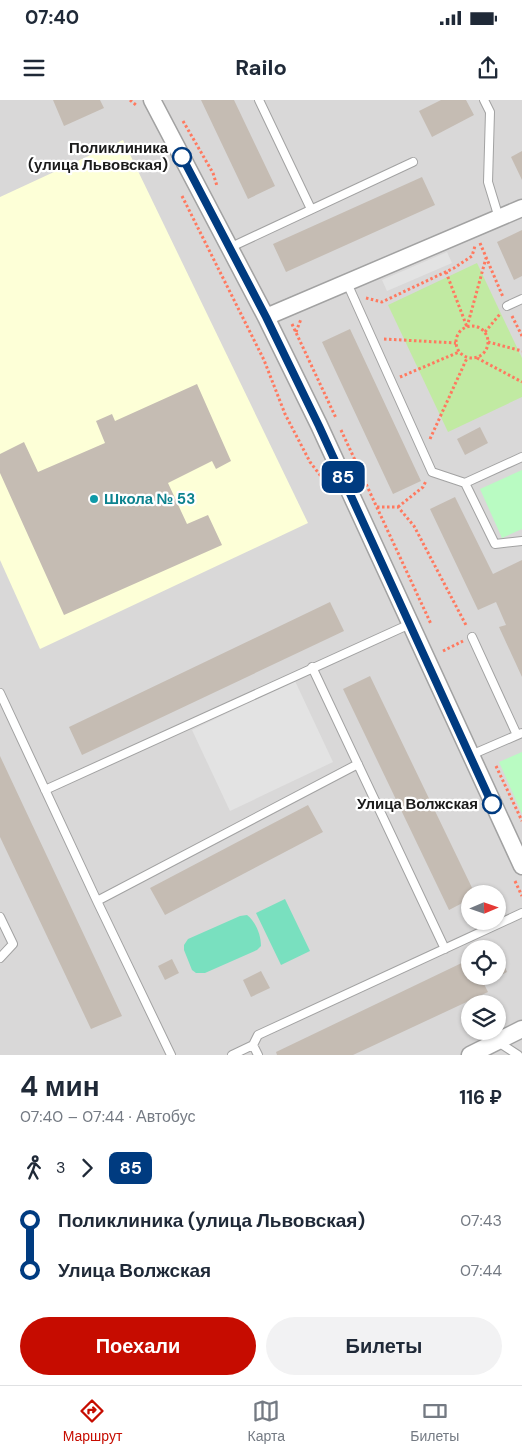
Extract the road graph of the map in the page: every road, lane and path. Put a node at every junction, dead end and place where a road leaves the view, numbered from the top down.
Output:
1 (130, 100) edge
2 (152, 100) edge
3 (259, 100) edge
4 (484, 100) edge
5 (140, 112) dead end
6 (413, 162) dead end
7 (180, 192) dead end
8 (522, 208) edge
9 (312, 209) junction
10 (499, 218) junction
11 (229, 248) junction
12 (486, 258) junction
13 (446, 272) junction
14 (349, 289) junction
15 (522, 299) edge
16 (507, 306) junction
17 (266, 317) junction
18 (302, 318) dead end
19 (467, 327) junction
20 (296, 332) dead end
21 (485, 332) junction
22 (522, 336) edge
23 (371, 338) junction
24 (456, 342) junction
25 (488, 342) junction
26 (301, 343) dead end
27 (522, 351) edge
28 (459, 352) junction
29 (467, 358) junction
30 (477, 358) junction
31 (264, 360) dead end
32 (390, 380) junction
33 (522, 382) edge
34 (337, 420) dead end
35 (341, 429) dead end
36 (424, 454) junction
37 (522, 457) edge
38 (432, 472) junction
39 (465, 483) junction
40 (377, 507) junction
41 (398, 507) junction
42 (522, 541) edge
43 (410, 624) junction
44 (435, 633) dead end
45 (472, 637) junction
46 (447, 660) dead end
47 (312, 668) junction
48 (0, 693) edge
49 (519, 734) edge
50 (488, 748) junction
51 (470, 756) junction
52 (358, 764) junction
53 (45, 790) junction
54 (522, 821) edge
55 (522, 866) edge
56 (96, 901) junction
57 (522, 913) edge
58 (0, 917) edge
59 (445, 949) junction
60 (0, 958) edge
61 (522, 1030) edge
62 (498, 1042) junction
63 (253, 1045) junction
64 (171, 1055) edge
65 (232, 1055) edge
66 (258, 1055) edge
67 (470, 1055) edge
68 (518, 1055) edge

1 - 5 path
2 - 11 street
3 - 9 lane
4 - 10 lane
6 - 9 lane
7 - 31 path
8 - 10 street
9 - 11 lane
10 - 14 street
11 - 17 street
12 - 13 path
12 - 16 path
12 - 19 path
13 - 14 path
13 - 19 path
14 - 17 street
14 - 23 lane
15 - 16 lane
16 - 21 path
16 - 22 path
17 - 43 street
18 - 20 path
19 - 21 path
19 - 24 path
21 - 25 path
23 - 24 path
23 - 32 lane
24 - 28 path
25 - 27 path
25 - 30 path
26 - 34 path
28 - 29 path
28 - 32 path
29 - 30 path
29 - 36 path
30 - 33 path
32 - 36 lane
35 - 40 path
36 - 38 lane
37 - 39 lane
38 - 39 lane
38 - 41 path
39 - 42 lane
40 - 41 path
40 - 44 path
41 - 45 path
43 - 47 lane
43 - 51 street
45 - 46 path
45 - 49 lane
47 - 52 lane
47 - 53 lane
48 - 53 lane
49 - 50 lane
50 - 51 lane
50 - 54 path
51 - 55 street
52 - 56 lane
52 - 59 lane
53 - 56 lane
56 - 64 lane
57 - 59 lane
58 - 60 lane
59 - 63 lane
61 - 62 street
62 - 67 street
62 - 68 lane
63 - 65 lane
63 - 66 lane

